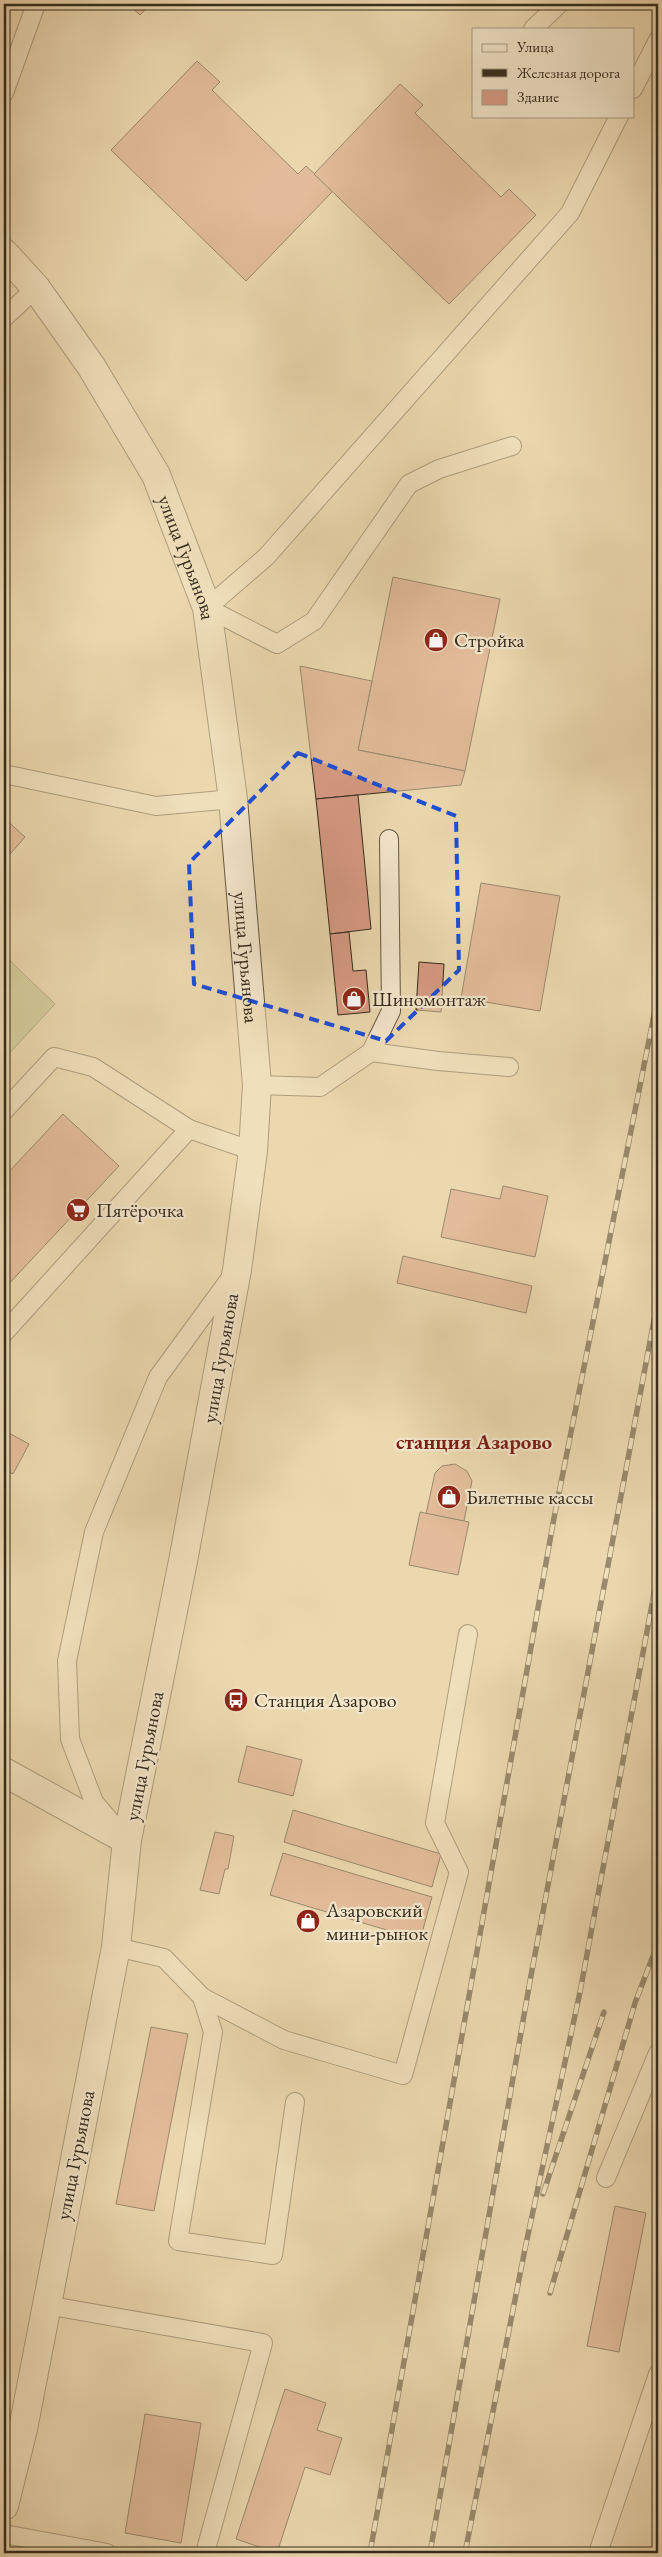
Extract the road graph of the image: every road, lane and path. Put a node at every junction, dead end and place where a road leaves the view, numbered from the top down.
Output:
1 (36, 4) edge
2 (559, 4) edge
3 (534, 28) edge
4 (658, 40) edge
5 (634, 87) edge
6 (4, 93) edge
7 (618, 118) edge
8 (4, 253) edge
9 (36, 288) junction
10 (4, 318) edge
11 (512, 446) dead end
12 (207, 608) junction
13 (4, 774) edge
14 (233, 799) junction
15 (389, 839) dead end
16 (371, 1052) junction
17 (509, 1066) dead end
18 (257, 1084) junction
19 (4, 1111) edge
20 (189, 1129) junction
21 (253, 1150) junction
22 (237, 1270) junction
23 (4, 1333) edge
24 (468, 1634) dead end
25 (6, 1778) edge
26 (127, 1840) junction
27 (116, 1947) junction
28 (202, 1997) junction
29 (658, 2053) edge
30 (295, 2102) dead end
31 (606, 2178) dead end
32 (46, 2305) junction
33 (658, 2374) edge
34 (14, 2433) edge
35 (4, 2506) edge
36 (4, 2534) edge
37 (107, 2553) edge
38 (205, 2553) edge
39 (598, 2553) edge

1 - 6 lane
2 - 3 lane
4 - 5 lane
7 - 12 lane
8 - 9 street, улица Гурьянова
9 - 10 lane
9 - 12 street, улица Гурьянова
11 - 12 lane
12 - 14 street, улица Гурьянова
13 - 14 lane
14 - 18 street, улица Гурьянова
15 - 16 lane
16 - 17 lane
16 - 18 lane
18 - 21 street, улица Гурьянова
19 - 20 lane
20 - 21 lane
20 - 23 lane
21 - 22 street, улица Гурьянова
22 - 26 street, улица Гурьянова
22 - 26 lane
24 - 28 lane
25 - 26 street
26 - 27 street, улица Гурьянова
27 - 28 lane
27 - 32 street, улица Гурьянова
28 - 30 lane
29 - 31 lane
32 - 34 street, улица Гурьянова
32 - 38 lane
33 - 39 lane
34 - 35 street, улица Гурьянова
36 - 37 lane

